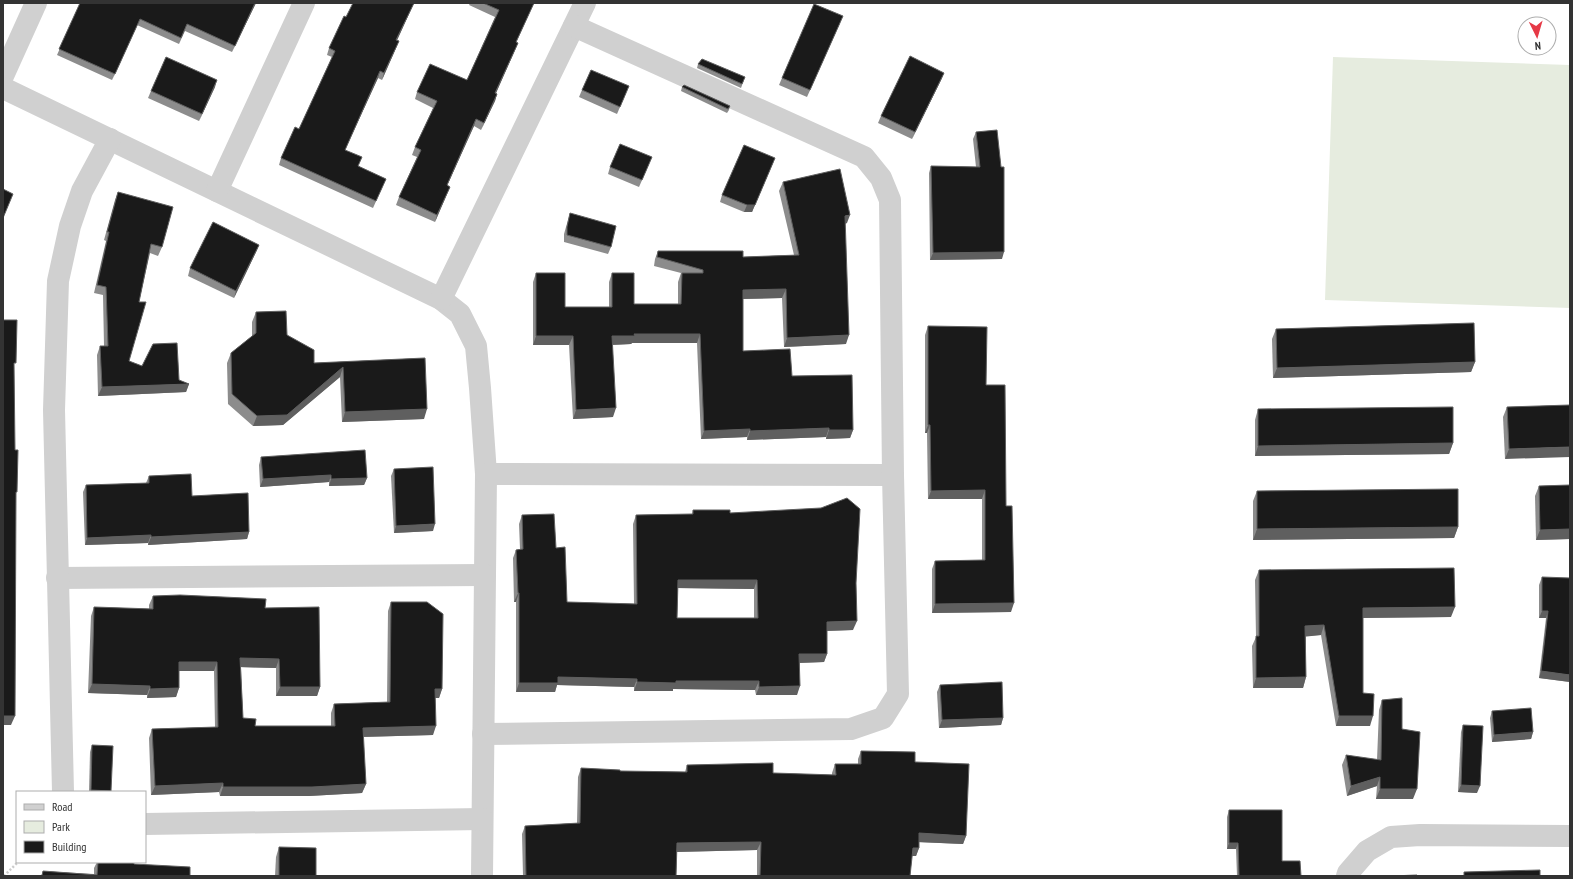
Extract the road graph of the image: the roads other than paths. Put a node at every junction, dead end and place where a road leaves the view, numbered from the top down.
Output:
1 (36, 3) edge
2 (304, 3) edge
3 (585, 3) edge
4 (574, 26) junction
5 (3, 76) edge
6 (3, 88) edge
7 (110, 139) junction
8 (217, 191) junction
9 (441, 299) junction
10 (486, 474) junction
11 (893, 475) junction
12 (484, 575) junction
13 (58, 578) junction
14 (483, 734) junction
15 (63, 791) edge
16 (482, 819) junction
17 (146, 824) edge
18 (1570, 836) edge
19 (482, 876) edge
20 (1347, 876) edge

1 - 5 street
2 - 8 street
3 - 4 street
4 - 9 street
4 - 11 street
6 - 7 street
7 - 8 street
7 - 13 street
8 - 9 street
9 - 10 street
10 - 11 street
10 - 12 street
11 - 14 street
12 - 13 street
12 - 14 street
13 - 15 street
14 - 16 street
16 - 17 street
16 - 19 street
18 - 20 street

